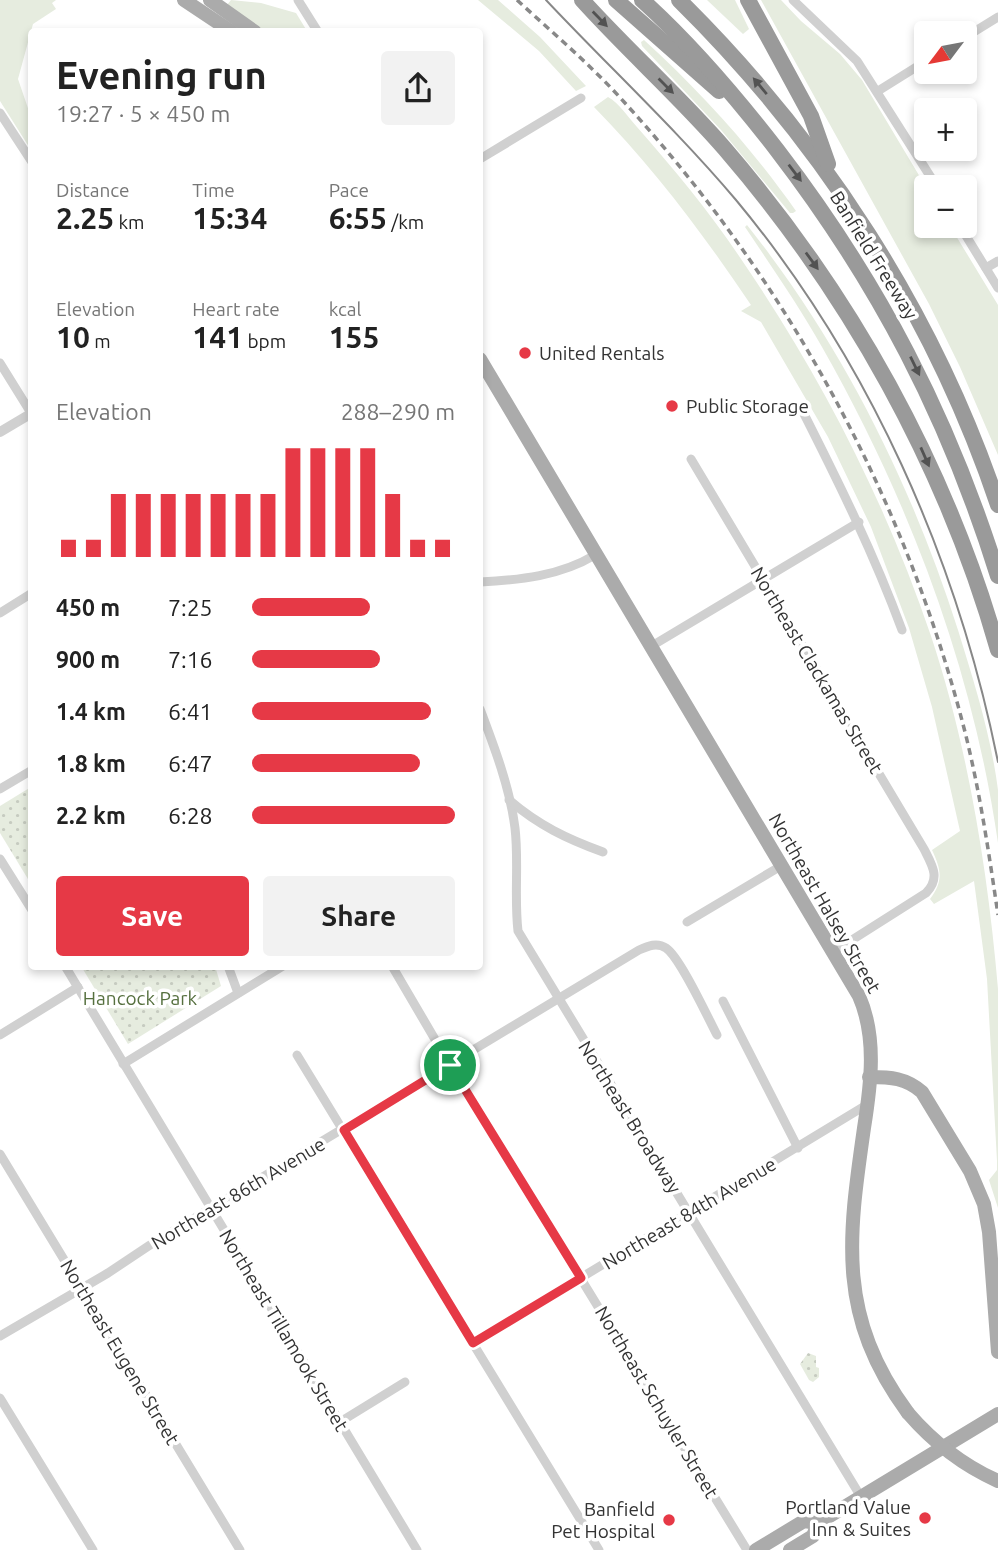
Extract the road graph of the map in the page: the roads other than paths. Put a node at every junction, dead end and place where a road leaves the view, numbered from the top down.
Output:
1 (184, 0) edge
2 (210, 0) edge
3 (298, 0) edge
4 (582, 0) edge
5 (616, 0) edge
6 (642, 0) edge
7 (678, 0) edge
8 (748, 0) edge
9 (793, 0) edge
10 (998, 17) edge
11 (226, 28) edge
12 (250, 28) edge
13 (316, 28) edge
14 (977, 30) edge
15 (914, 68) edge
16 (878, 91) junction
17 (581, 98) dead end
18 (0, 113) edge
19 (753, 119) junction
20 (28, 156) edge
21 (483, 157) edge
22 (930, 175) edge
23 (833, 178) junction
24 (967, 238) edge
25 (998, 261) edge
26 (986, 268) junction
27 (998, 288) edge
28 (0, 363) edge
29 (483, 364) edge
30 (796, 406) dead end
31 (28, 408) edge
32 (28, 415) edge
33 (0, 432) edge
34 (691, 459) dead end
35 (998, 505) edge
36 (859, 522) junction
37 (595, 555) junction
38 (998, 576) edge
39 (762, 579) junction
40 (483, 582) edge
41 (28, 596) edge
42 (0, 613) edge
43 (902, 630) dead end
44 (650, 647) junction
45 (998, 650) edge
46 (483, 718) edge
47 (28, 772) edge
48 (0, 789) edge
49 (509, 800) junction
50 (603, 852) dead end
51 (0, 859) edge
52 (781, 866) junction
53 (28, 904) edge
54 (687, 922) dead end
55 (833, 952) junction
56 (67, 970) edge
57 (229, 970) edge
58 (276, 970) edge
59 (394, 970) edge
60 (78, 988) junction
61 (238, 993) junction
62 (558, 1000) junction
63 (723, 1001) dead end
64 (0, 1035) edge
65 (717, 1035) dead end
66 (297, 1055) dead end
67 (123, 1065) junction
68 (450, 1065) junction
69 (869, 1077) junction
70 (868, 1104) junction
71 (344, 1130) junction
72 (798, 1148) junction
73 (0, 1154) edge
74 (211, 1209) junction
75 (688, 1211) junction
76 (581, 1278) junction
77 (81, 1287) junction
78 (0, 1336) edge
79 (473, 1343) junction
80 (998, 1352) edge
81 (405, 1382) dead end
82 (0, 1398) edge
83 (998, 1414) edge
84 (340, 1422) junction
85 (998, 1481) edge
86 (861, 1497) junction
87 (818, 1523) junction
88 (93, 1550) edge
89 (240, 1550) edge
90 (417, 1550) edge
91 (599, 1550) edge
92 (747, 1550) edge
93 (755, 1550) edge
94 (790, 1550) edge

1 - 11 main road
2 - 12 main road
3 - 13 street
4 -> 45 highway
5 - 19 highway
6 - 19 highway, Banfield Freeway
23 -> 7 highway, Banfield Freeway
8 - 23 highway
9 - 16 street
10 - 14 street
15 - 16 street
16 - 22 street
17 - 21 street
18 - 20 street
19 -> 38 highway, Banfield Freeway
23 - 35 highway, Banfield Freeway
24 - 26 street
25 - 26 street
26 - 27 street
28 - 31 street
29 - 37 main road, Northeast Halsey Street
30 - 36 street
32 - 33 street
34 - 39 street, Northeast Clackamas Street
36 - 39 street
36 - 43 street
37 - 40 street
37 - 44 main road, Northeast Halsey Street
39 - 44 street
39 - 55 street, Northeast Clackamas Street
41 - 42 street
44 - 52 main road, Northeast Halsey Street
46 - 49 street, Northeast Broadway
47 - 48 street
49 - 50 street
49 - 62 street, Northeast Broadway
51 - 53 street
52 - 54 street
52 - 55 main road, Northeast Halsey Street
55 - 69 main road, Northeast Halsey Street
56 - 60 street, Northeast Tillamook Street
57 - 61 street
58 - 61 street
59 - 68 street, Northeast Schuyler Street
60 - 64 street
60 - 67 street, Northeast Tillamook Street
61 - 67 street
62 - 65 street, Northeast 86th Avenue
62 - 68 street, Northeast 86th Avenue
62 - 75 street, Northeast Broadway
63 - 72 street
66 - 71 street
67 - 74 street, Northeast Tillamook Street
68 - 71 street, Northeast 86th Avenue
68 - 76 street, Northeast Schuyler Street
69 - 70 main road, Northeast Halsey Street
69 - 80 main road
70 - 72 street, Northeast 84th Avenue
70 - 85 main road, Northeast Halsey Street, bridge
71 - 74 street, Northeast 86th Avenue
71 - 79 street
72 - 75 street, Northeast 84th Avenue
73 - 77 street, Northeast Eugene Street
74 - 77 street, Northeast 86th Avenue
74 - 84 street, Northeast Tillamook Street
75 - 76 street, Northeast 84th Avenue
75 - 86 street, Northeast Broadway
76 - 79 street, Northeast 84th Avenue
76 - 92 street, Northeast Schuyler Street
77 - 78 street, Northeast 86th Avenue
77 - 89 street, Northeast Eugene Street
79 - 91 street
81 - 84 street
82 - 88 street
83 - 86 main road
84 - 90 street, Northeast Tillamook Street
86 - 87 main road
87 - 93 main road
87 - 94 main road

